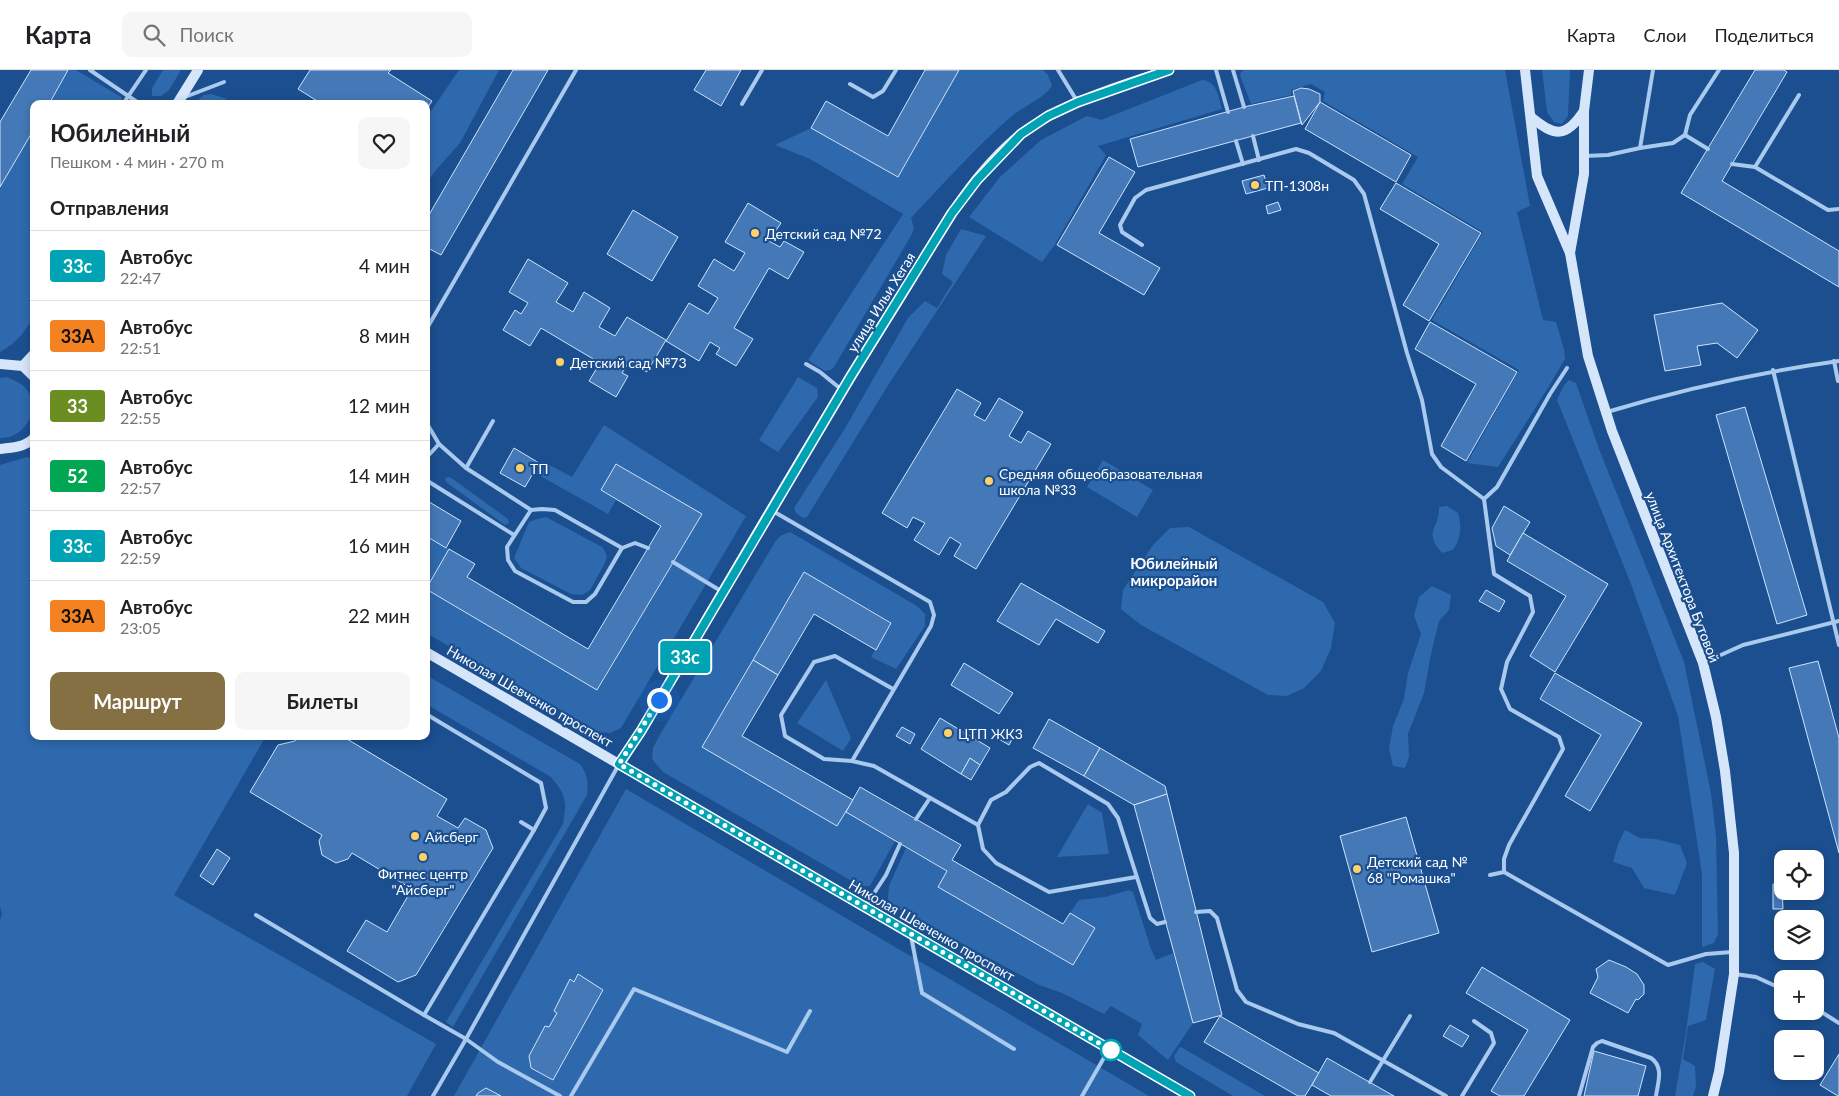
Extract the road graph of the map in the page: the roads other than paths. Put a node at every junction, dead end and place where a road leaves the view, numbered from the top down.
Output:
1 (90, 70) edge
2 (146, 70) edge
3 (198, 70) edge
4 (576, 70) edge
5 (762, 70) edge
6 (896, 70) edge
7 (1058, 70) edge
8 (1169, 70) edge
9 (1216, 70) edge
10 (1233, 70) edge
11 (1526, 70) edge
12 (1590, 70) edge
13 (1653, 70) edge
14 (1720, 70) edge
15 (224, 82) dead end
16 (850, 84) dead end
17 (1798, 95) dead end
18 (128, 97) junction
19 (126, 100) edge
20 (133, 100) edge
21 (180, 100) edge
22 (181, 100) edge
23 (1078, 102) junction
24 (742, 104) dead end
25 (1244, 107) dead end
26 (1584, 111) junction
27 (1228, 112) dead end
28 (1531, 117) junction
29 (1685, 135) junction
30 (1253, 136) dead end
31 (1236, 141) dead end
32 (1640, 148) junction
33 (1708, 149) dead end
34 (1584, 156) junction
35 (1260, 160) junction
36 (1243, 164) junction
37 (1732, 164) dead end
38 (1755, 167) junction
39 (1839, 209) edge
40 (1142, 245) dead end
41 (1570, 253) junction
42 (430, 316) edge
43 (433, 318) junction
44 (430, 323) edge
45 (30, 358) edge
46 (1834, 361) junction
47 (1839, 361) edge
48 (0, 364) edge
49 (806, 364) dead end
50 (23, 366) junction
51 (1567, 368) dead end
52 (1773, 370) junction
53 (30, 373) edge
54 (1838, 381) edge
55 (842, 390) junction
56 (1605, 413) junction
57 (493, 421) dead end
58 (430, 429) edge
59 (30, 442) edge
60 (439, 444) junction
61 (0, 450) edge
62 (430, 454) edge
63 (466, 468) junction
64 (430, 482) edge
65 (1484, 500) junction
66 (531, 510) junction
67 (772, 510) junction
68 (514, 535) junction
69 (622, 548) junction
70 (648, 548) dead end
71 (673, 562) dead end
72 (723, 592) junction
73 (1839, 620) edge
74 (1833, 622) junction
75 (1839, 645) edge
76 (430, 654) edge
77 (1703, 663) junction
78 (893, 689) junction
79 (430, 716) edge
80 (852, 761) junction
81 (619, 764) junction
82 (930, 798) junction
83 (916, 819) dead end
84 (521, 822) dead end
85 (978, 825) junction
86 (534, 830) junction
87 (900, 844) dead end
88 (1504, 872) junction
89 (1490, 875) dead end
90 (1136, 877) junction
91 (865, 907) junction
92 (1196, 912) dead end
93 (256, 915) dead end
94 (1165, 922) dead end
95 (911, 934) junction
96 (1734, 952) junction
97 (1734, 974) junction
98 (1774, 986) edge
99 (810, 1011) dead end
100 (1824, 1014) edge
101 (424, 1015) junction
102 (1410, 1016) dead end
103 (1474, 1021) dead end
104 (1839, 1023) edge
105 (466, 1039) junction
106 (1014, 1049) dead end
107 (1109, 1049) junction
108 (1382, 1059) junction
109 (1370, 1082) dead end
110 (433, 1096) edge
111 (560, 1096) edge
112 (571, 1096) edge
113 (1082, 1096) edge
114 (1190, 1096) edge
115 (1446, 1096) edge
116 (1462, 1096) edge
117 (1579, 1096) edge
118 (1656, 1096) edge
119 (1713, 1096) edge

1 - 18 lane
2 - 18 lane
3 - 21 main road
4 - 43 lane
5 - 24 lane
6 - 16 lane
7 - 23 lane
8 - 23 main road, улица Ильи Хегая
9 - 27 lane
10 - 25 lane
11 - 28 main road, улица Архитектора Бутовой
12 - 26 main road, улица Архитектора Бутовой
13 - 32 lane
14 - 29 lane
15 - 22 lane
17 - 38 lane
18 - 19 lane
18 - 20 lane
23 - 55 main road, улица Ильи Хегая
26 - 28 main road
26 - 34 main road, улица Архитектора Бутовой
28 - 41 main road, улица Архитектора Бутовой
29 - 32 lane
29 - 33 lane
30 - 35 lane
31 - 36 lane
32 - 34 lane
34 - 41 main road, улица Архитектора Бутовой
35 - 36 lane
35 - 65 lane
36 - 40 lane
37 - 38 lane
38 - 39 lane
41 - 56 main road, улица Архитектора Бутовой
42 - 43 lane
43 - 44 lane
45 - 50 main road
46 - 47 lane
46 - 52 lane
46 - 54 lane
48 - 50 main road
49 - 55 lane
50 - 53 main road
51 - 65 lane
52 - 56 lane
52 - 74 lane
55 - 67 main road, улица Ильи Хегая
56 - 77 main road, улица Архитектора Бутовой
57 - 63 lane
58 - 60 lane
59 - 61 main road
60 - 62 lane
60 - 63 lane
63 - 66 lane
64 - 68 lane
65 - 88 lane
66 - 68 lane
66 - 69 lane
67 - 72 main road, улица Ильи Хегая
67 - 78 lane
68 - 69 lane
69 - 70 lane
71 - 72 lane
72 - 81 main road, улица Ильи Хегая
73 - 74 lane
74 - 75 lane
74 - 77 lane
76 - 81 main road, Николая Шевченко проспект
77 - 96 main road, улица Архитектора Бутовой
78 - 80 lane
78 - 80 lane
79 - 86 lane
80 - 82 lane
81 - 91 main road, Николая Шевченко проспект
81 - 105 lane
82 - 83 lane
82 - 85 lane
84 - 86 lane
85 - 90 lane
85 - 90 lane
86 - 101 lane
87 - 91 lane
88 - 89 lane
88 - 96 lane
90 - 94 lane
91 - 95 main road, Николая Шевченко проспект
92 - 108 lane
93 - 101 lane
95 - 106 lane
95 - 107 main road, Николая Шевченко проспект
96 - 97 main road, улица Архитектора Бутовой
97 - 98 lane
97 - 119 main road, улица Архитектора Бутовой
99 - 112 lane
100 - 104 lane
101 - 105 lane
102 - 108 lane
103 - 116 lane
105 - 110 lane
105 - 111 lane
107 - 113 lane
107 - 114 main road, Николая Шевченко проспект
108 - 109 lane
108 - 115 lane
117 - 118 lane

